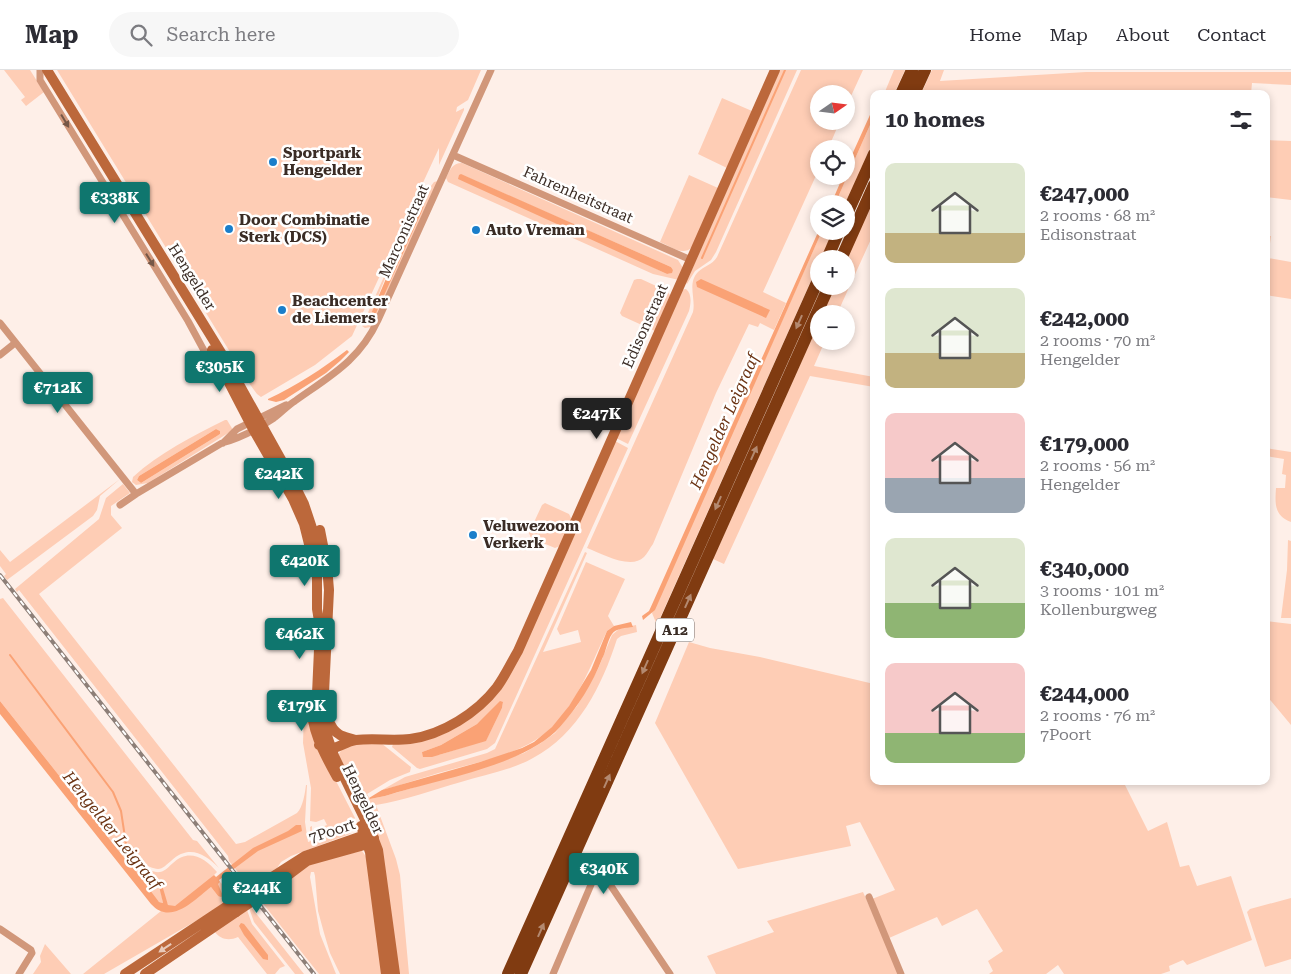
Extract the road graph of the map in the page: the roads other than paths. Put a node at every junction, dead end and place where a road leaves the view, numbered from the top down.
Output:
1 (41, 70) edge
2 (47, 70) edge
3 (491, 70) edge
4 (775, 70) edge
5 (912, 70) edge
6 (925, 70) edge
7 (903, 90) edge
8 (916, 90) edge
9 (453, 156) junction
10 (870, 163) edge
11 (870, 194) edge
12 (855, 196) edge
13 (845, 250) edge
14 (691, 260) junction
15 (811, 295) edge
16 (824, 295) edge
17 (0, 323) edge
18 (16, 343) junction
19 (0, 355) edge
20 (255, 424) junction
21 (136, 494) junction
22 (304, 504) junction
23 (120, 505) dead end
24 (316, 564) junction
25 (317, 610) junction
26 (336, 731) junction
27 (355, 740) junction
28 (319, 745) junction
29 (334, 748) junction
30 (369, 839) junction
31 (869, 897) dead end
32 (234, 908) junction
33 (0, 929) edge
34 (20, 974) edge
35 (125, 974) edge
36 (145, 974) edge
37 (386, 974) edge
38 (395, 974) edge
39 (508, 974) edge
40 (521, 974) edge
41 (553, 974) edge
42 (670, 974) edge
43 (901, 974) edge

1 -> 20 main road, Hengelder
2 - 20 main road, Hengelder
3 - 9 street, Marconistraat
4 - 14 main road, Edisonstraat
5 - 7 highway
6 - 8 highway
9 - 14 street, Fahrenheitstraat
9 - 20 street, Marconistraat
10 - 12 highway
11 - 13 highway
14 - 27 main road, Edisonstraat
15 -> 39 highway, A12
40 -> 16 highway, A12
17 - 18 street
18 - 19 street
18 - 21 street
20 - 21 street, Marconistraat
20 - 22 main road, Hengelder
20 - 24 main road, Hengelder
21 - 23 street, Marconistraat
22 - 24 main road, Hengelder
22 - 26 main road, Hengelder
24 - 25 main road, Hengelder
25 - 28 main road, Hengelder
25 - 29 main road, Hengelder
26 - 27 main road, Hengelder
26 - 29 main road, Hengelder
27 - 29 main road, Edisonstraat
28 - 29 main road
28 - 30 main road, Hengelder
29 - 30 main road, Hengelder
30 - 32 main road, 7Poort, bridge
30 - 37 main road, Hengelder
30 - 38 main road, Hengelder
31 - 43 street
32 -> 35 main road, 7Poort
32 - 36 main road, 7Poort
33 - 34 street
41 - 42 street

